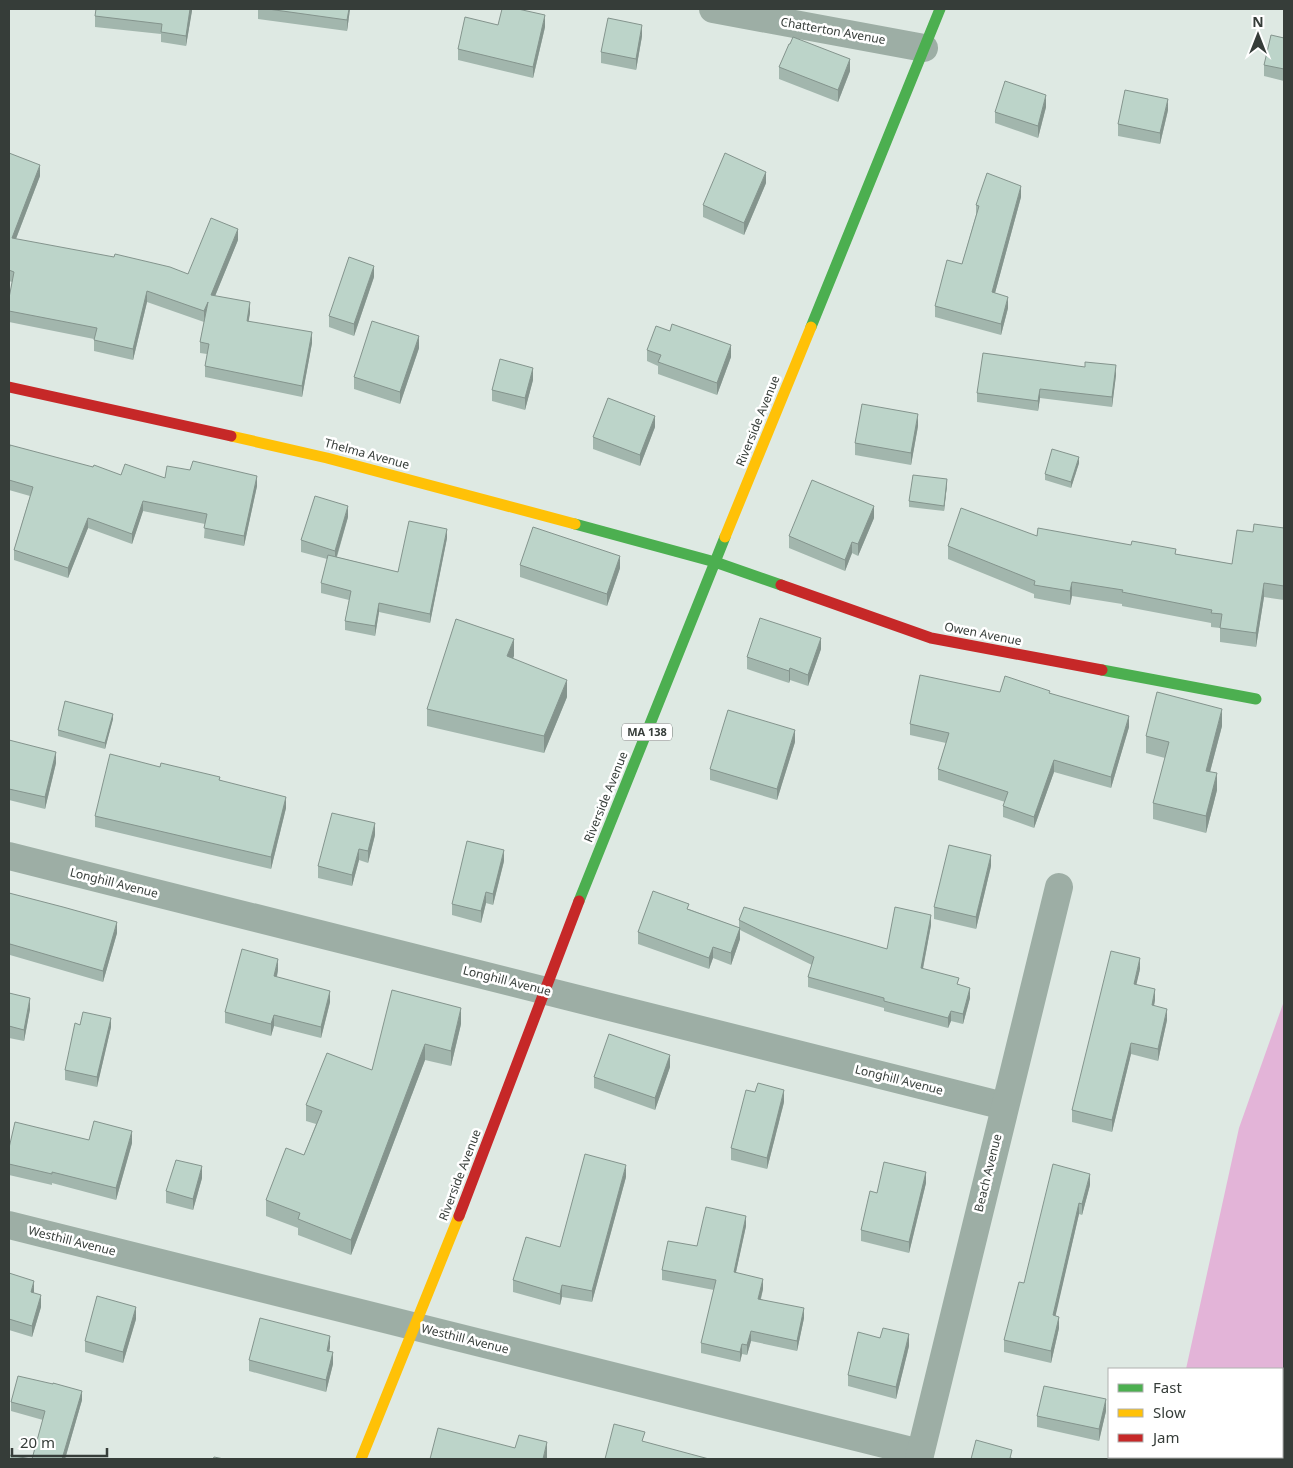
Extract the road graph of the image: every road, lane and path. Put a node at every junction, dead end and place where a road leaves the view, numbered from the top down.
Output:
1 (713, 9) edge
2 (940, 9) edge
3 (924, 48) junction
4 (9, 387) edge
5 (715, 562) junction
6 (1256, 699) dead end
7 (9, 856) edge
8 (1059, 887) dead end
9 (545, 990) junction
10 (1004, 1106) junction
11 (9, 1225) edge
12 (415, 1326) junction
13 (920, 1456) edge
14 (362, 1459) edge

1 - 3 street, Chatterton Avenue
2 - 3 main road, Riverside Avenue / MA 138
3 - 5 main road, Riverside Avenue / MA 138
4 - 5 main road, Thelma Avenue
5 - 6 main road, Owen Avenue
5 - 9 main road, Riverside Avenue / MA 138
7 - 9 street, Longhill Avenue
8 - 10 street, Beach Avenue
9 - 10 street, Longhill Avenue
9 - 12 main road, Riverside Avenue / MA 138
10 - 13 street, Beach Avenue
11 - 12 street, Westhill Avenue
12 - 13 street, Westhill Avenue
12 - 14 main road, Riverside Avenue / MA 138

